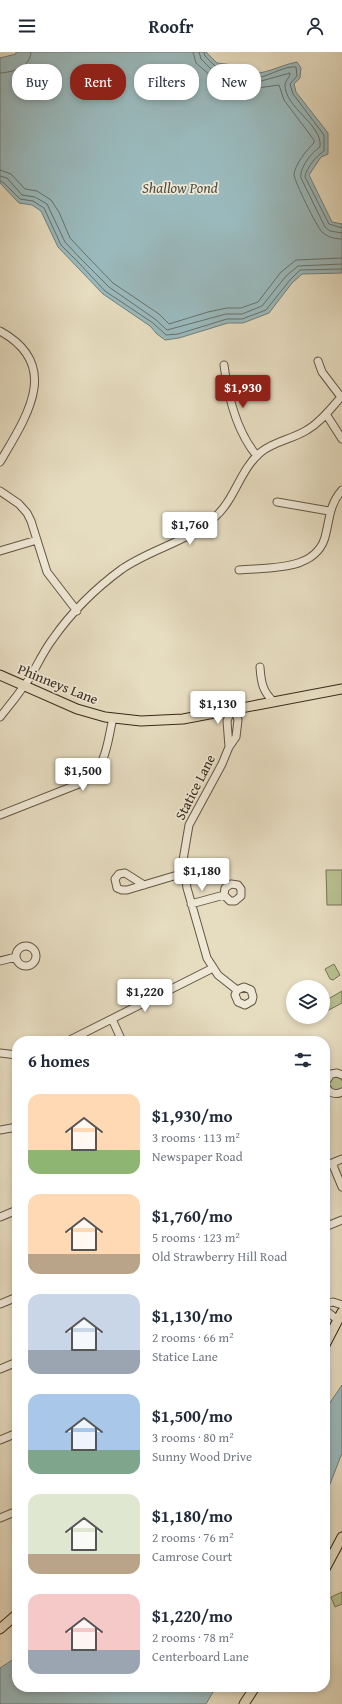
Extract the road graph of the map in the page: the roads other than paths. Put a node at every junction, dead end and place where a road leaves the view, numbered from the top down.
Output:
1 (0, 331) edge
2 (318, 361) dead end
3 (224, 365) dead end
4 (342, 397) edge
5 (326, 414) junction
6 (342, 439) edge
7 (257, 456) junction
8 (0, 462) edge
9 (342, 490) edge
10 (0, 491) edge
11 (277, 502) dead end
12 (330, 511) junction
13 (37, 540) junction
14 (0, 551) edge
15 (240, 570) dead end
16 (77, 611) junction
17 (260, 667) dead end
18 (0, 675) edge
19 (24, 686) junction
20 (342, 689) edge
21 (274, 702) junction
22 (232, 710) junction
23 (0, 718) edge
24 (113, 718) junction
25 (229, 747) junction
26 (0, 815) edge
27 (184, 873) junction
28 (144, 885) dead end
29 (224, 895) dead end
30 (191, 904) junction
31 (16, 957) dead end
32 (0, 961) edge
33 (213, 968) junction
34 (237, 990) dead end
35 (112, 1019) junction
36 (78, 1036) edge
37 (120, 1036) edge
38 (0, 1053) edge
39 (12, 1054) edge
40 (342, 1075) edge
41 (330, 1076) edge
42 (330, 1092) edge
43 (342, 1092) edge
44 (12, 1128) edge
45 (0, 1130) edge
46 (342, 1159) edge
47 (330, 1164) edge
48 (330, 1168) edge
49 (342, 1187) edge
50 (12, 1212) edge
51 (0, 1217) edge
52 (342, 1220) edge
53 (330, 1225) edge
54 (12, 1299) edge
55 (330, 1303) edge
56 (0, 1304) edge
57 (342, 1305) edge
58 (330, 1312) edge
59 (340, 1316) edge
60 (330, 1335) edge
61 (12, 1364) edge
62 (0, 1370) edge
63 (12, 1435) edge
64 (0, 1440) edge
65 (12, 1513) edge
66 (0, 1518) edge
67 (342, 1537) edge
68 (330, 1560) edge
69 (12, 1618) edge
70 (0, 1629) edge
71 (252, 1692) edge
72 (244, 1704) edge

1 - 8 street
2 - 4 street
3 - 7 street
4 - 5 street
5 - 6 street
5 - 7 street
7 - 16 street
9 - 12 street
10 - 13 street
11 - 12 street
12 - 15 street
13 - 14 street
13 - 16 street
16 - 19 street
17 - 21 street
18 - 19 main road, Phinneys Lane
19 - 23 street
19 - 24 main road, Phinneys Lane
20 - 21 main road, Phinneys Lane
21 - 22 main road, Phinneys Lane
22 - 24 main road, Phinneys Lane
22 - 25 street, Statice Lane
22 - 25 street, Statice Lane
24 - 26 street
25 - 27 street, Statice Lane
27 - 28 street
27 - 30 street, Statice Lane
29 - 30 street
30 - 33 street, Statice Lane
31 - 32 street
33 - 34 street, Statice Lane
33 - 35 street
35 - 36 street
35 - 37 street
38 - 39 street
40 - 41 street
42 - 43 street
44 - 45 street
46 - 47 street
48 - 49 street
50 - 51 street
52 - 53 street
54 - 56 street
55 - 57 street
58 - 59 street
59 - 60 main road
61 - 62 street
63 - 64 street
65 - 66 street
67 - 68 main road
69 - 70 main road
71 - 72 main road

